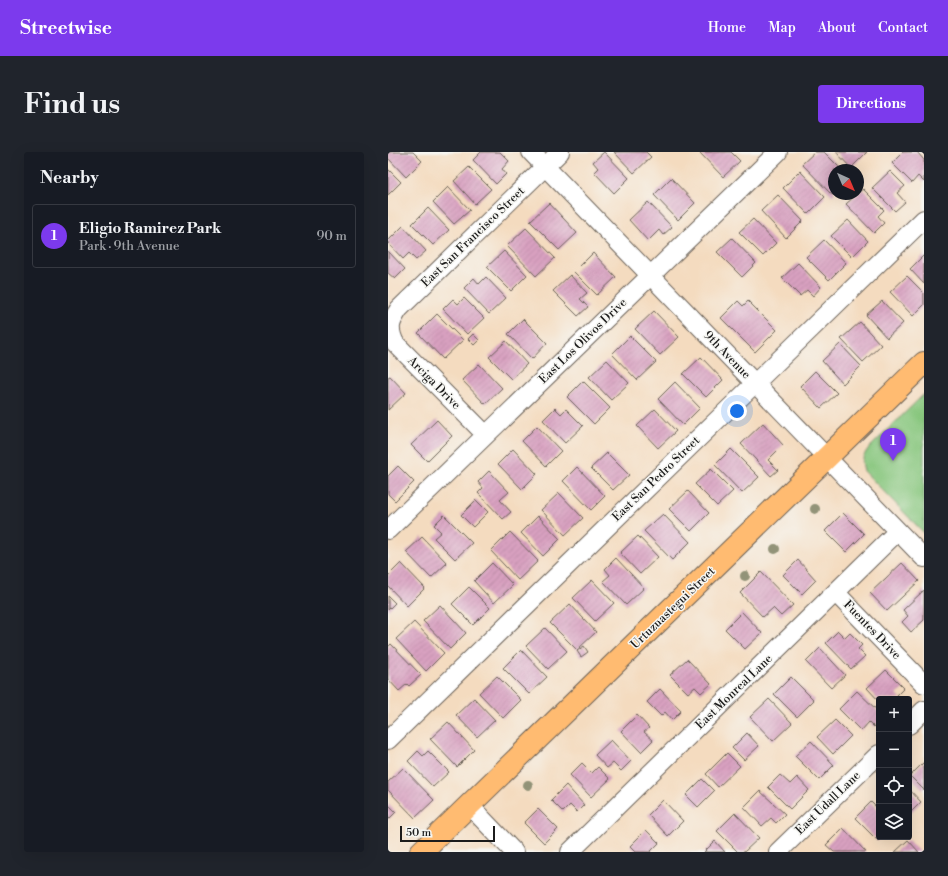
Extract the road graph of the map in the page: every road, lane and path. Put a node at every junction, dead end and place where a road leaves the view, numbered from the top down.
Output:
1 (531, 152) edge
2 (560, 152) edge
3 (778, 152) edge
4 (545, 167) junction
5 (924, 219) edge
6 (650, 276) junction
7 (389, 326) joint
8 (924, 363) edge
9 (755, 383) junction
10 (486, 435) junction
11 (827, 458) junction
12 (388, 530) edge
13 (898, 531) junction
14 (924, 558) edge
15 (836, 593) junction
16 (924, 684) edge
17 (924, 710) edge
18 (912, 722) edge
19 (388, 740) edge
20 (876, 757) edge
21 (469, 805) junction
22 (420, 852) edge
23 (514, 852) edge
24 (570, 852) edge
25 (778, 852) edge

1 - 4 street, 9th Avenue
2 - 4 street, East San Francisco Street
3 - 6 street, East Los Olivos Drive
4 - 6 street, 9th Avenue
4 - 7 street, East San Francisco Street
5 - 9 street, East San Pedro Street
6 - 9 street, 9th Avenue
6 - 10 street, East Los Olivos Drive
7 - 10 street, Arciga Drive
8 - 11 main road, Urtuzuastegui Street
9 - 11 street, 9th Avenue
9 - 19 street, East San Pedro Street
10 - 12 street, East Los Olivos Drive
11 - 13 street, 9th Avenue
11 - 21 main road, Urtuzuastegui Street
13 - 14 street, 9th Avenue
13 - 15 street, East Monreal Lane
15 - 16 street, Fuentes Drive
15 - 24 street, East Monreal Lane
17 - 18 street
20 - 25 street, East Udall Lane
21 - 22 main road, Urtuzuastegui Street
21 - 23 street

